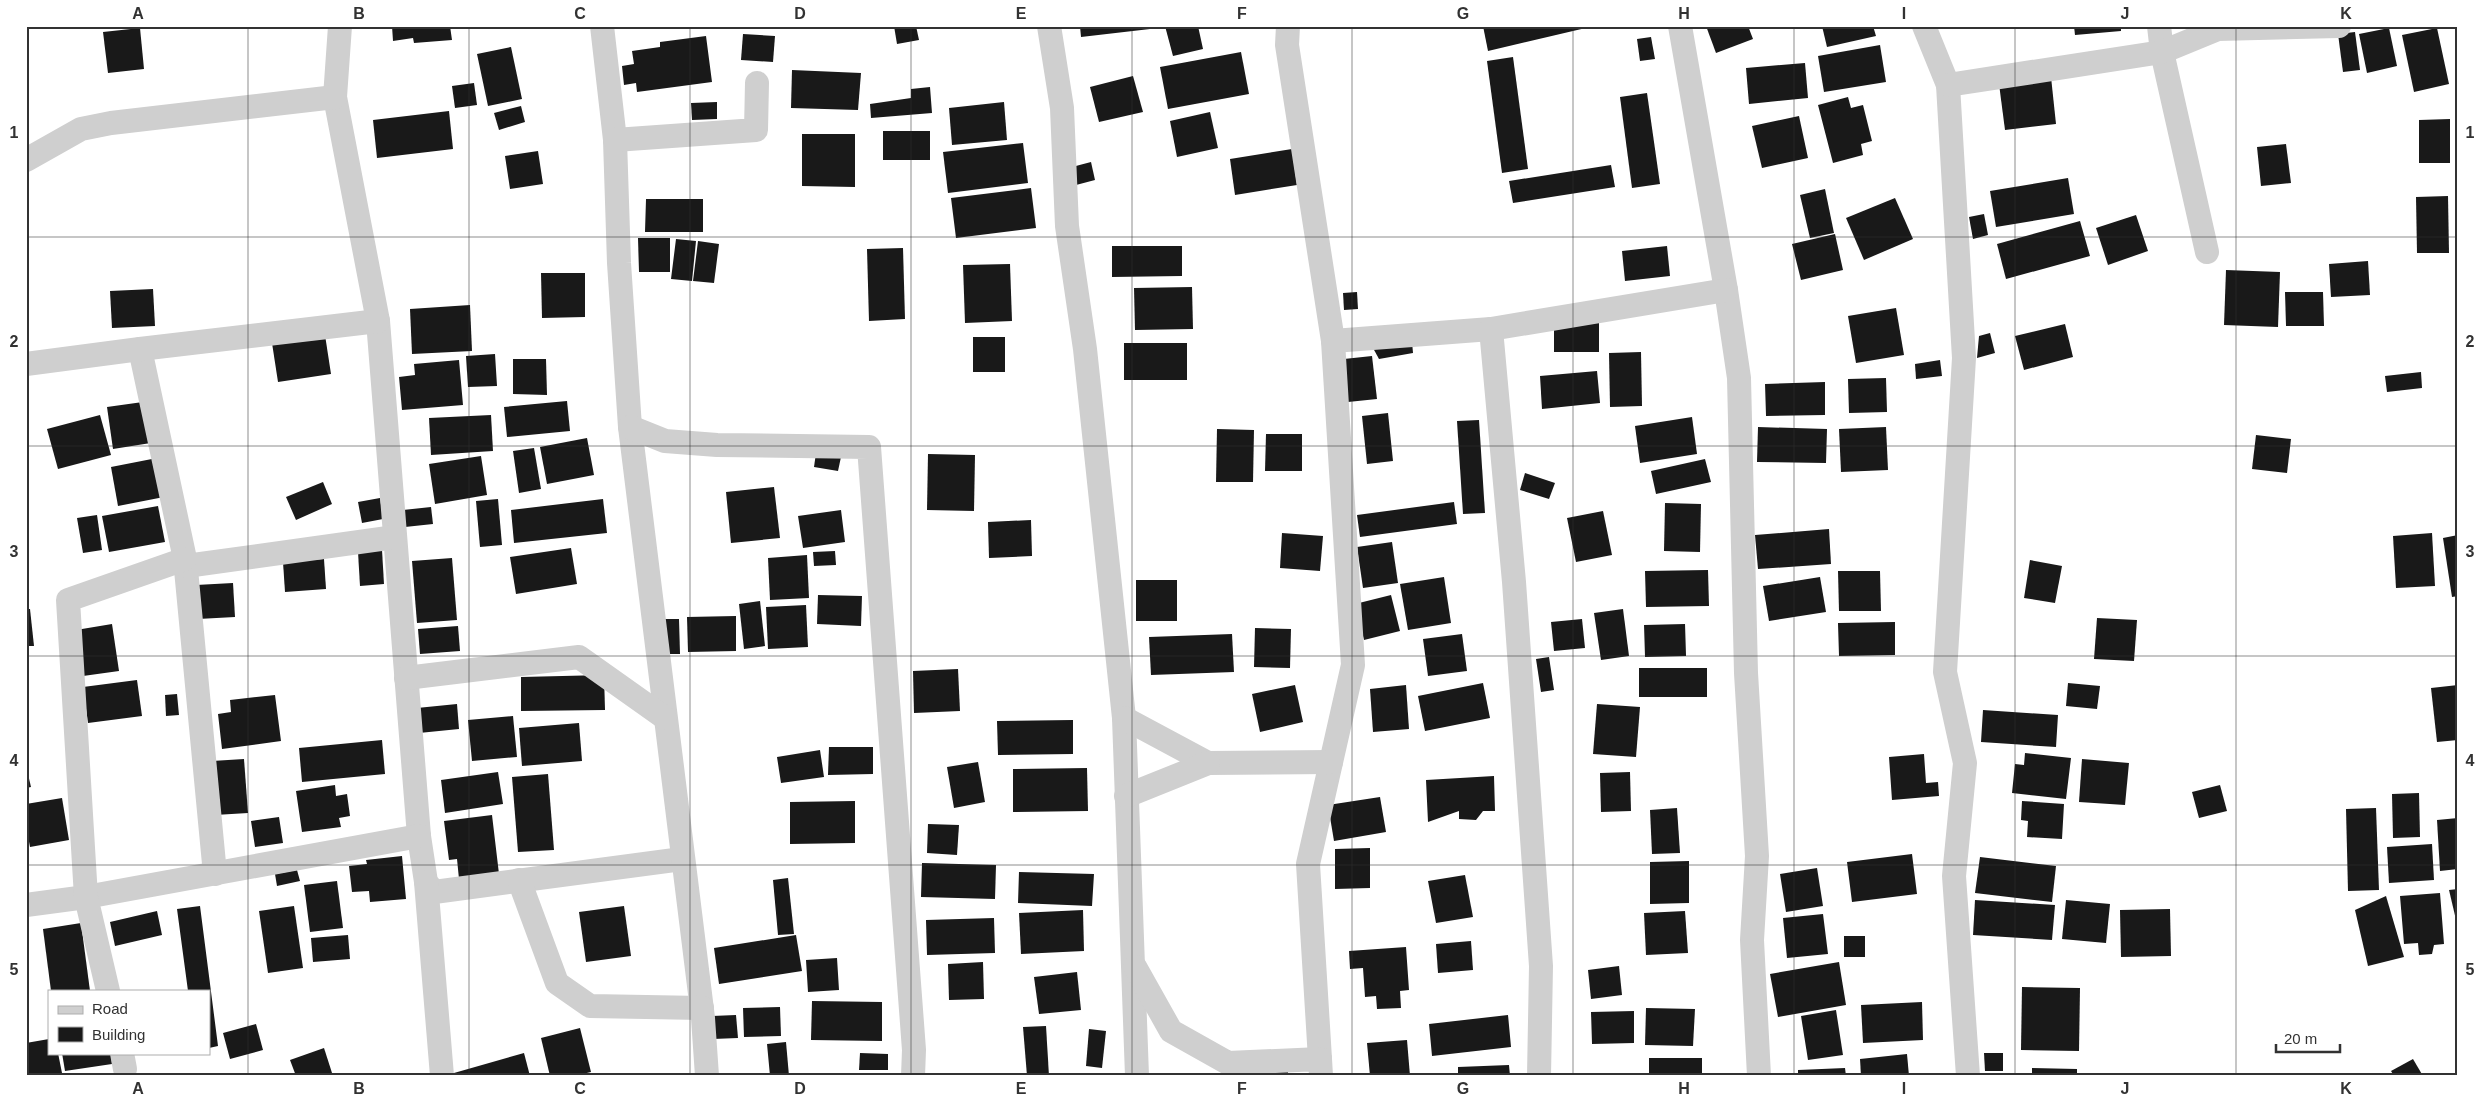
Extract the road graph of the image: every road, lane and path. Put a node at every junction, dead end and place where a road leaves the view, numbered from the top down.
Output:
1 (340, 26) edge
2 (602, 26) edge
3 (1049, 26) edge
4 (1288, 26) edge
5 (1680, 26) edge
6 (1924, 26) edge
7 (2159, 26) edge
8 (2339, 26) edge
9 (2162, 52) junction
10 (757, 83) dead end
11 (1948, 85) junction
12 (335, 97) junction
13 (615, 140) junction
14 (26, 160) edge
15 (2207, 252) dead end
16 (1726, 290) junction
17 (378, 321) junction
18 (1491, 328) junction
19 (1334, 341) junction
20 (140, 349) junction
21 (26, 364) edge
22 (630, 427) junction
23 (395, 537) junction
24 (186, 563) junction
25 (406, 678) junction
26 (665, 718) junction
27 (1124, 718) junction
28 (1331, 762) junction
29 (1208, 763) junction
30 (1126, 796) junction
31 (419, 836) junction
32 (682, 859) junction
33 (215, 874) junction
34 (519, 880) junction
35 (426, 882) junction
36 (86, 897) junction
37 (26, 905) edge
38 (1132, 964) junction
39 (108, 990) edge
40 (702, 1008) junction
41 (1320, 1067) edge
42 (442, 1076) edge
43 (707, 1076) edge
44 (913, 1076) edge
45 (1137, 1076) edge
46 (1539, 1076) edge
47 (1759, 1076) edge
48 (1968, 1076) edge

1 - 12 street
2 - 13 street
3 - 27 street
4 - 19 street
5 - 16 street
6 - 11 street
7 - 9 street
8 - 9 street
9 - 11 street
9 - 15 street
10 - 13 street
11 - 48 street
12 - 14 street
12 - 17 street
13 - 22 street
16 - 18 street
16 - 47 street
17 - 20 street
17 - 23 street
18 - 19 street
18 - 46 street
19 - 28 street
20 - 21 street
20 - 24 street
22 - 26 street
22 - 44 street
23 - 24 street
23 - 25 street
24 - 33 street
24 - 36 street
25 - 26 street
25 - 31 street
26 - 32 street
27 - 29 street
27 - 30 street
28 - 29 street
28 - 41 street
29 - 30 street
30 - 38 street
31 - 33 street
31 - 35 street
32 - 34 street
32 - 40 street
33 - 36 street
34 - 35 street
34 - 40 street
35 - 42 street
36 - 37 street
36 - 39 street
38 - 41 street
38 - 45 street
40 - 43 street

